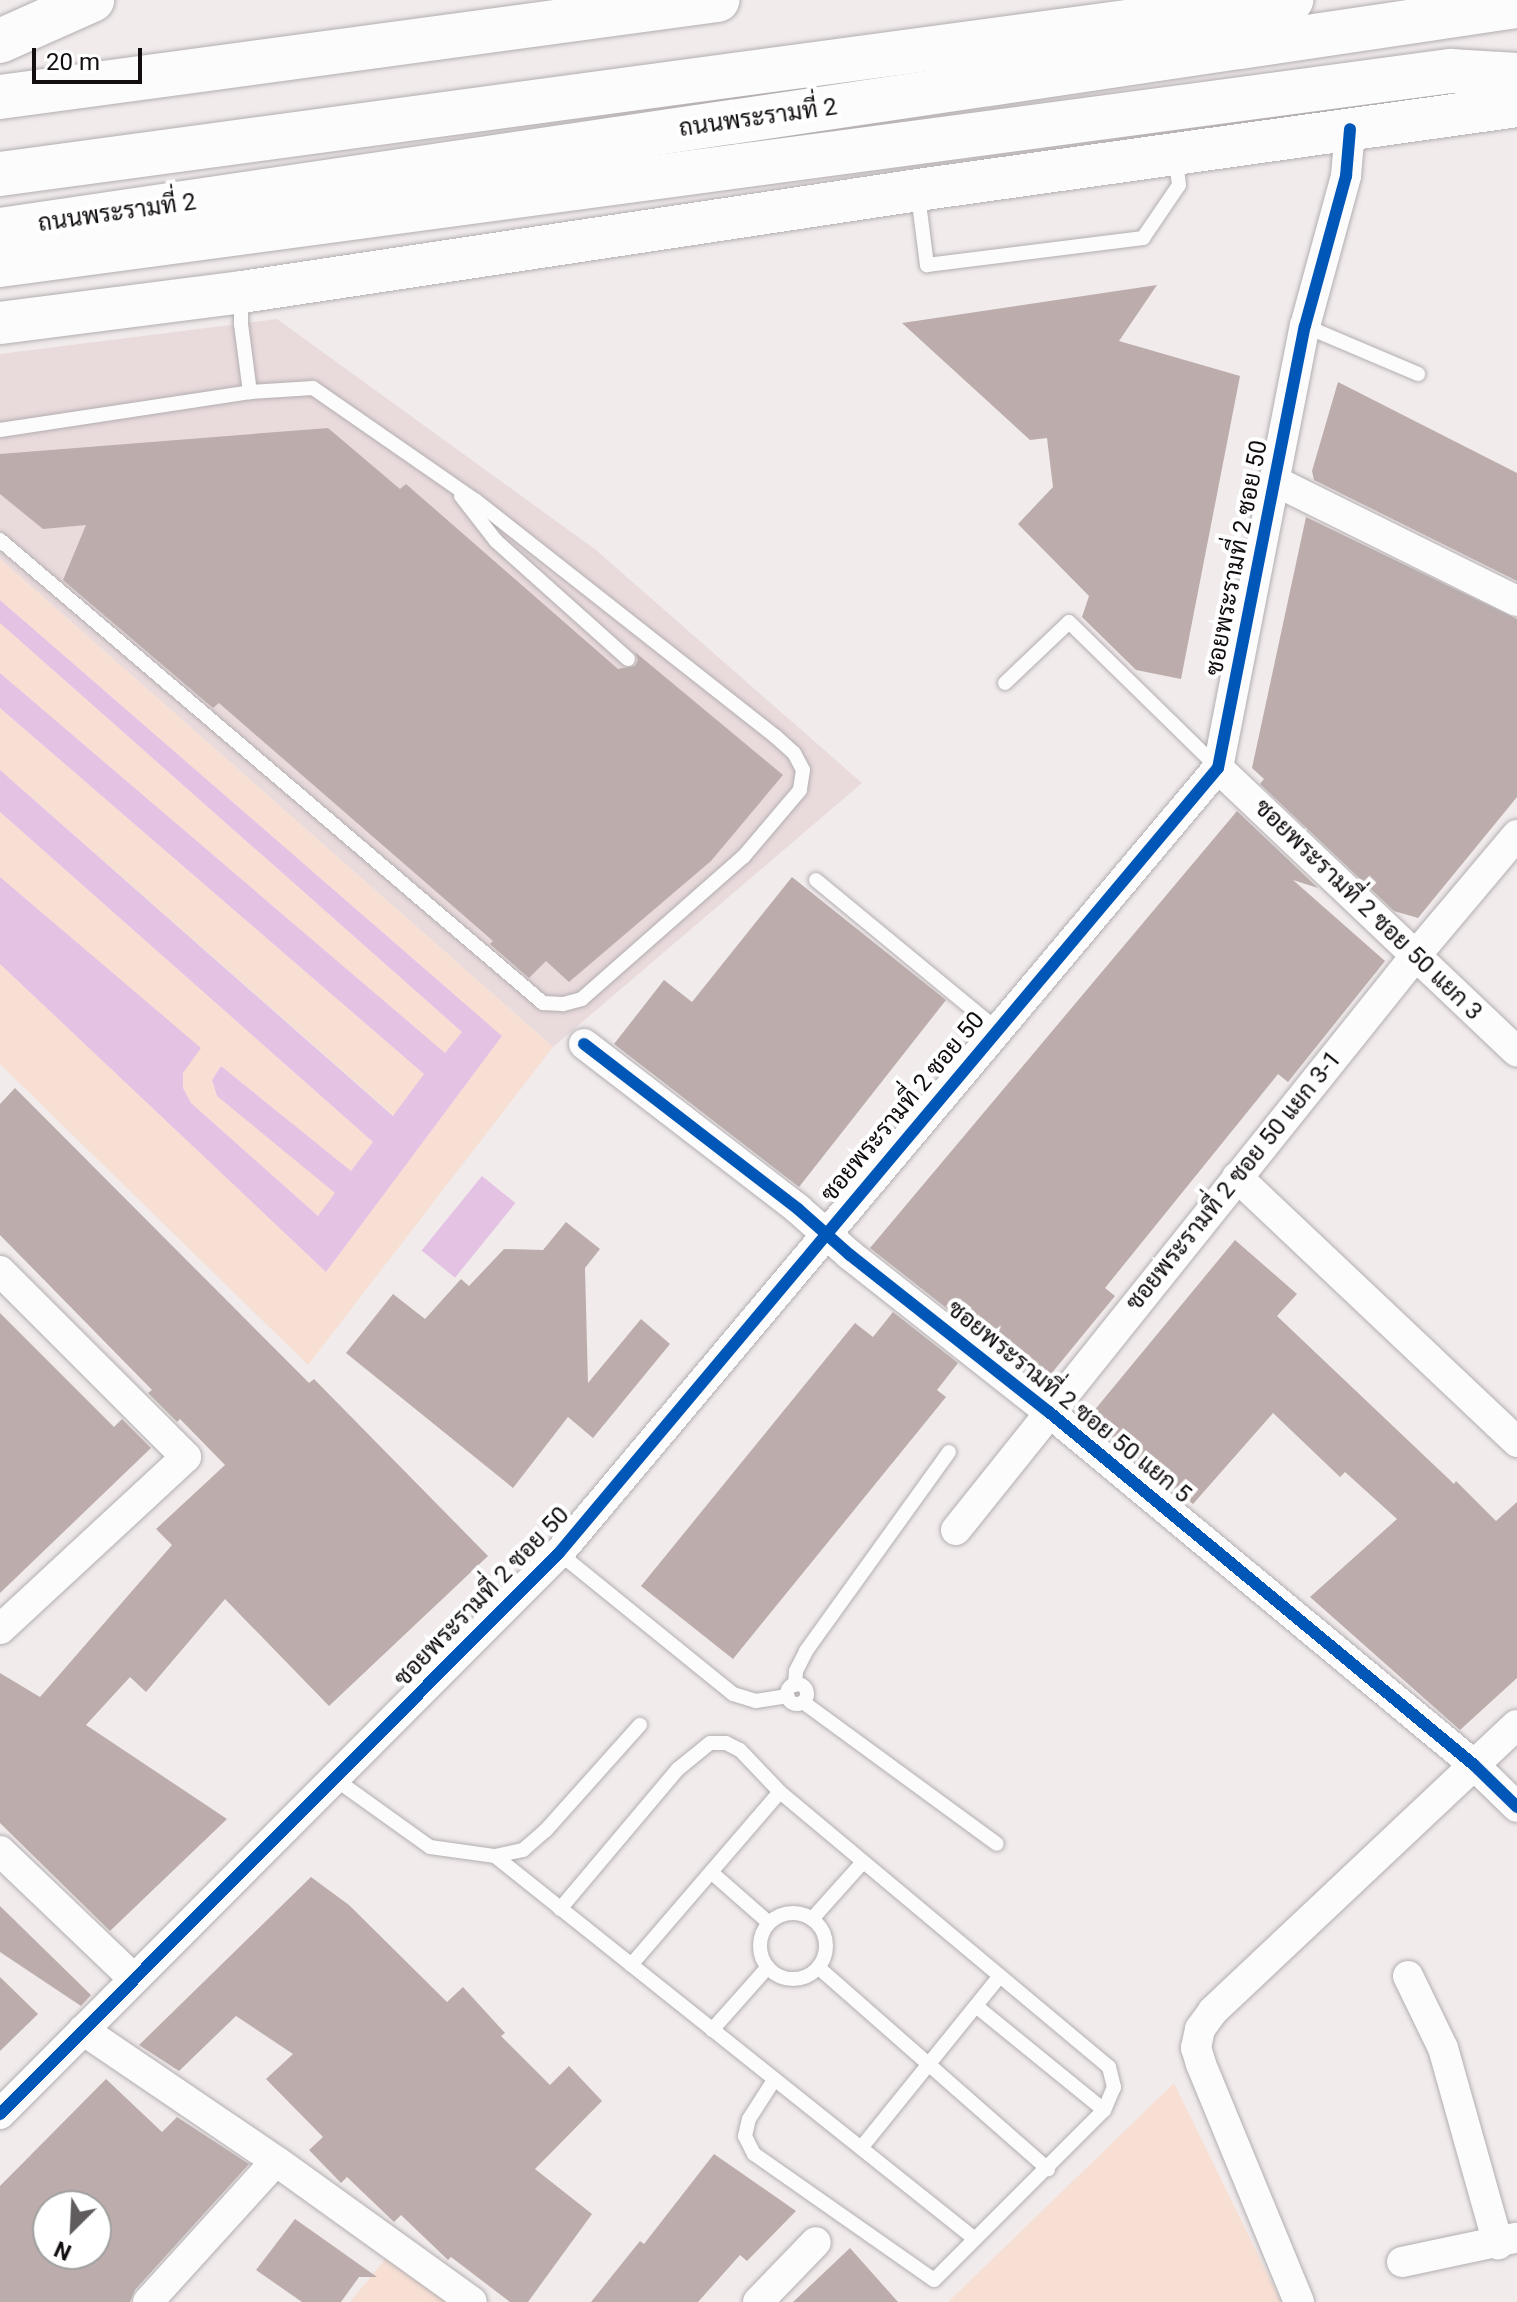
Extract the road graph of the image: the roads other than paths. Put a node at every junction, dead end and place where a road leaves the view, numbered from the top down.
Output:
1 (77, 0) edge
2 (92, 0) edge
3 (598, 0) edge
4 (717, 0) edge
5 (1291, 0) edge
6 (1517, 6) edge
7 (0, 10) edge
8 (0, 41) edge
9 (1517, 45) edge
10 (1451, 71) junction
11 (1517, 75) edge
12 (0, 79) edge
13 (0, 97) edge
14 (1517, 106) edge
15 (1350, 129) junction
16 (1176, 154) junction
17 (0, 174) edge
18 (918, 190) junction
19 (0, 230) edge
20 (0, 265) edge
21 (242, 292) junction
22 (0, 323) edge
23 (1305, 326) junction
24 (1418, 374) dead end
25 (250, 392) junction
26 (0, 430) edge
27 (449, 480) junction
28 (1275, 481) junction
29 (0, 540) edge
30 (1517, 601) edge
31 (628, 659) dead end
32 (1005, 683) dead end
33 (1218, 768) junction
34 (1516, 837) edge
35 (816, 880) dead end
36 (1416, 955) junction
37 (997, 1029) junction
38 (584, 1044) dead end
39 (1517, 1052) edge
40 (1237, 1177) junction
41 (827, 1232) junction
42 (0, 1271) edge
43 (1049, 1412) junction
44 (1517, 1442) edge
45 (949, 1452) dead end
46 (956, 1530) dead end
47 (559, 1553) junction
48 (0, 1629) edge
49 (791, 1691) junction
50 (640, 1725) dead end
51 (1517, 1725) edge
52 (1474, 1765) junction
53 (335, 1779) junction
54 (780, 1792) junction
55 (1517, 1807) edge
56 (997, 1844) dead end
57 (0, 1851) edge
58 (495, 1856) junction
59 (863, 1862) junction
60 (711, 1872) junction
61 (560, 1909) junction
62 (812, 1919) junction
63 (769, 1923) junction
64 (631, 1965) junction
65 (768, 1967) junction
66 (819, 1968) junction
67 (1408, 1976) dead end
68 (999, 1977) junction
69 (134, 1979) junction
70 (976, 2006) junction
71 (83, 2030) junction
72 (712, 2030) junction
73 (927, 2067) junction
74 (774, 2080) junction
75 (1104, 2110) junction
76 (0, 2114) edge
77 (861, 2148) junction
78 (276, 2161) junction
79 (1048, 2169) junction
80 (975, 2239) junction
81 (1508, 2240) edge
82 (816, 2242) dead end
83 (1402, 2262) dead end
84 (148, 2302) edge
85 (472, 2302) edge
86 (758, 2302) edge
87 (1299, 2302) edge

1 - 7 highway
2 - 8 highway
3 - 12 highway
4 - 13 highway
5 - 17 highway
6 - 19 highway, ถนนพระรามที่ 2
9 - 10 highway
10 - 11 highway
10 - 20 highway
14 - 15 main road
15 - 16 main road
15 - 23 street, ซอยพระรามที่ 2 ซอย 50
16 - 18 main road
16 - 18 lane
18 - 21 main road
21 - 22 main road
21 - 25 lane
23 - 24 lane
23 - 28 street, ซอยพระรามที่ 2 ซอย 50
25 - 26 lane
25 - 27 lane
27 - 29 lane
27 - 31 lane
28 - 30 street
28 - 33 street, ซอยพระรามที่ 2 ซอย 50
32 - 33 lane
33 - 36 street, ซอยพระรามที่ 2 ซอย 50 แยก 3
33 - 37 street, ซอยพระรามที่ 2 ซอย 50
34 - 36 street, ซอยพระรามที่ 2 ซอย 50 แยก 3-1
35 - 37 lane
36 - 39 street, ซอยพระรามที่ 2 ซอย 50 แยก 3
36 - 40 street, ซอยพระรามที่ 2 ซอย 50 แยก 3-1
37 - 41 street, ซอยพระรามที่ 2 ซอย 50
38 - 41 street, ซอยพระรามที่ 2 ซอย 50 แยก 5
40 - 43 street, ซอยพระรามที่ 2 ซอย 50 แยก 3-1
40 - 44 street
41 - 43 street, ซอยพระรามที่ 2 ซอย 50 แยก 5
41 - 47 street, ซอยพระรามที่ 2 ซอย 50
42 - 48 street
43 - 46 street, ซอยพระรามที่ 2 ซอย 50 แยก 3-1
43 - 52 street, ซอยพระรามที่ 2 ซอย 50 แยก 5
45 - 49 lane
47 - 49 lane
47 - 53 street, ซอยพระรามที่ 2 ซอย 50
49 - 56 lane
50 - 58 lane
51 - 52 street
52 - 55 street, ซอยพระรามที่ 2 ซอย 50 แยก 5
52 - 87 street
53 - 58 lane
53 - 69 street, ซอยพระรามที่ 2 ซอย 50
54 - 59 lane
54 - 60 lane
54 - 61 lane
57 - 69 street
58 - 61 lane
59 - 62 lane
59 - 68 lane
60 - 63 lane
60 - 64 lane
61 - 64 lane
62 - 63 lane
62 - 66 lane
63 - 65 lane
64 - 72 lane
65 - 66 lane
65 - 72 lane
66 - 73 lane
67 - 81 street
68 - 70 lane
68 - 75 lane
69 - 71 street, ซอยพระรามที่ 2 ซอย 50
70 - 73 lane
70 - 75 lane
71 - 76 street, ซอยพระรามที่ 2 ซอย 50
71 - 78 street
72 - 74 lane
73 - 77 lane
73 - 79 lane
74 - 77 lane
74 - 80 lane
75 - 79 lane
77 - 80 lane
78 - 84 street
78 - 85 street
79 - 80 lane
81 - 83 street
82 - 86 street

